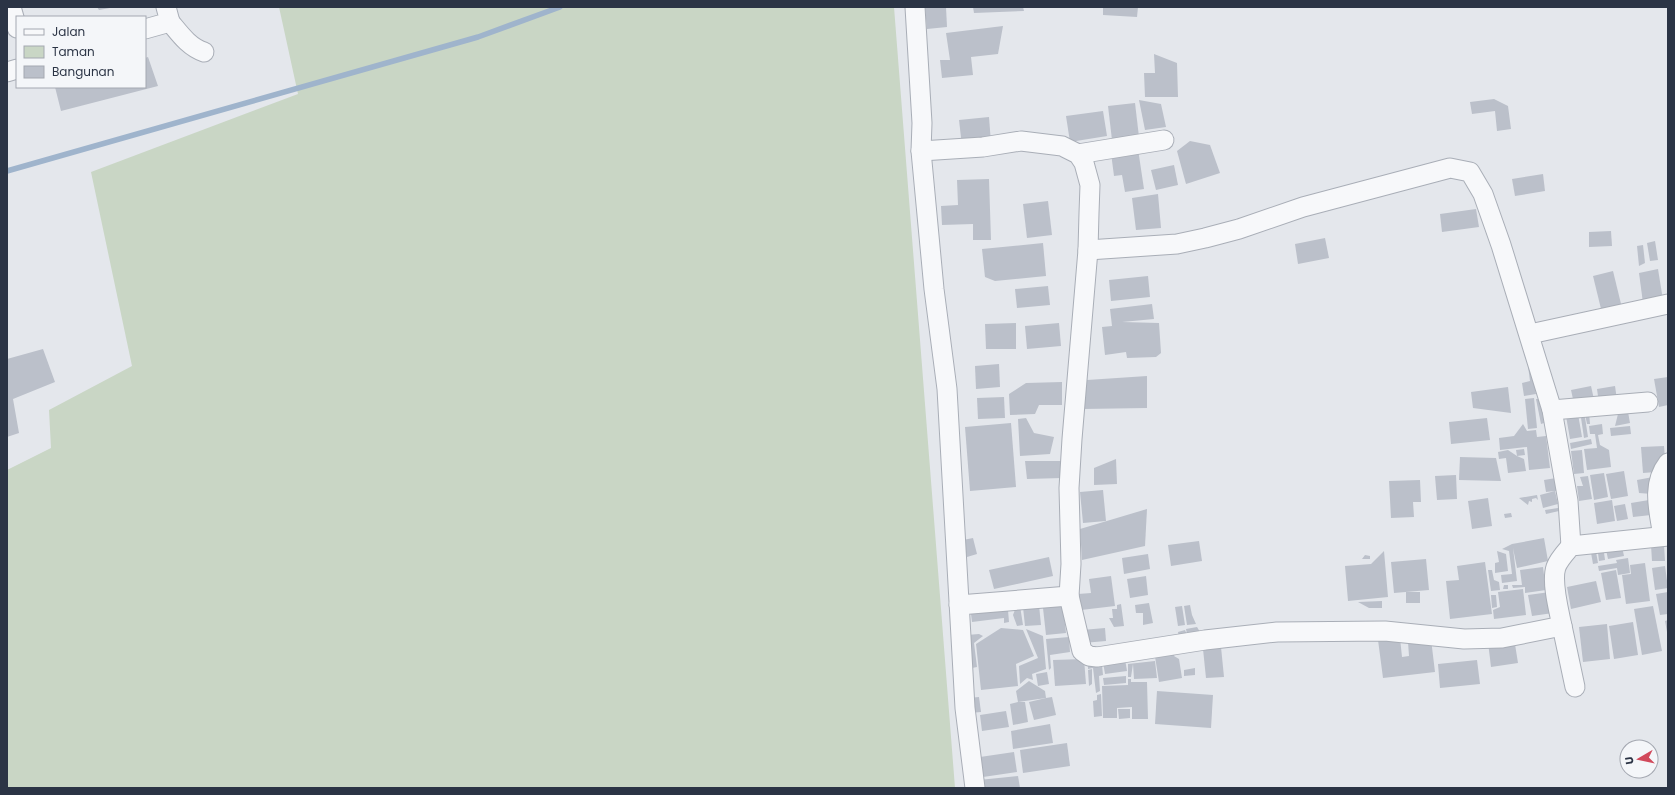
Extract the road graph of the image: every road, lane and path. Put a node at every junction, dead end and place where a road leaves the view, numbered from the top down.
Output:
1 (11, 7) edge
2 (915, 7) edge
3 (168, 15) edge
4 (16, 24) edge
5 (146, 28) edge
6 (204, 52) dead end
7 (1164, 140) dead end
8 (921, 151) junction
9 (1078, 154) junction
10 (1088, 250) junction
11 (1668, 304) edge
12 (1530, 334) junction
13 (1648, 402) dead end
14 (1552, 410) junction
15 (1668, 463) edge
16 (1665, 536) edge
17 (1571, 546) junction
18 (1069, 596) junction
19 (959, 604) junction
20 (1562, 626) junction
21 (1575, 687) dead end
22 (975, 788) edge

1 - 4 street
2 - 8 street
3 - 5 street
3 - 6 street
7 - 9 street
8 - 9 street
8 - 19 street
9 - 10 street
10 - 12 street
10 - 18 street
11 - 12 street
12 - 14 street
13 - 14 street
14 - 17 street
15 - 16 street
16 - 17 street
17 - 20 street
18 - 19 street
18 - 20 street
19 - 22 street
20 - 21 street

